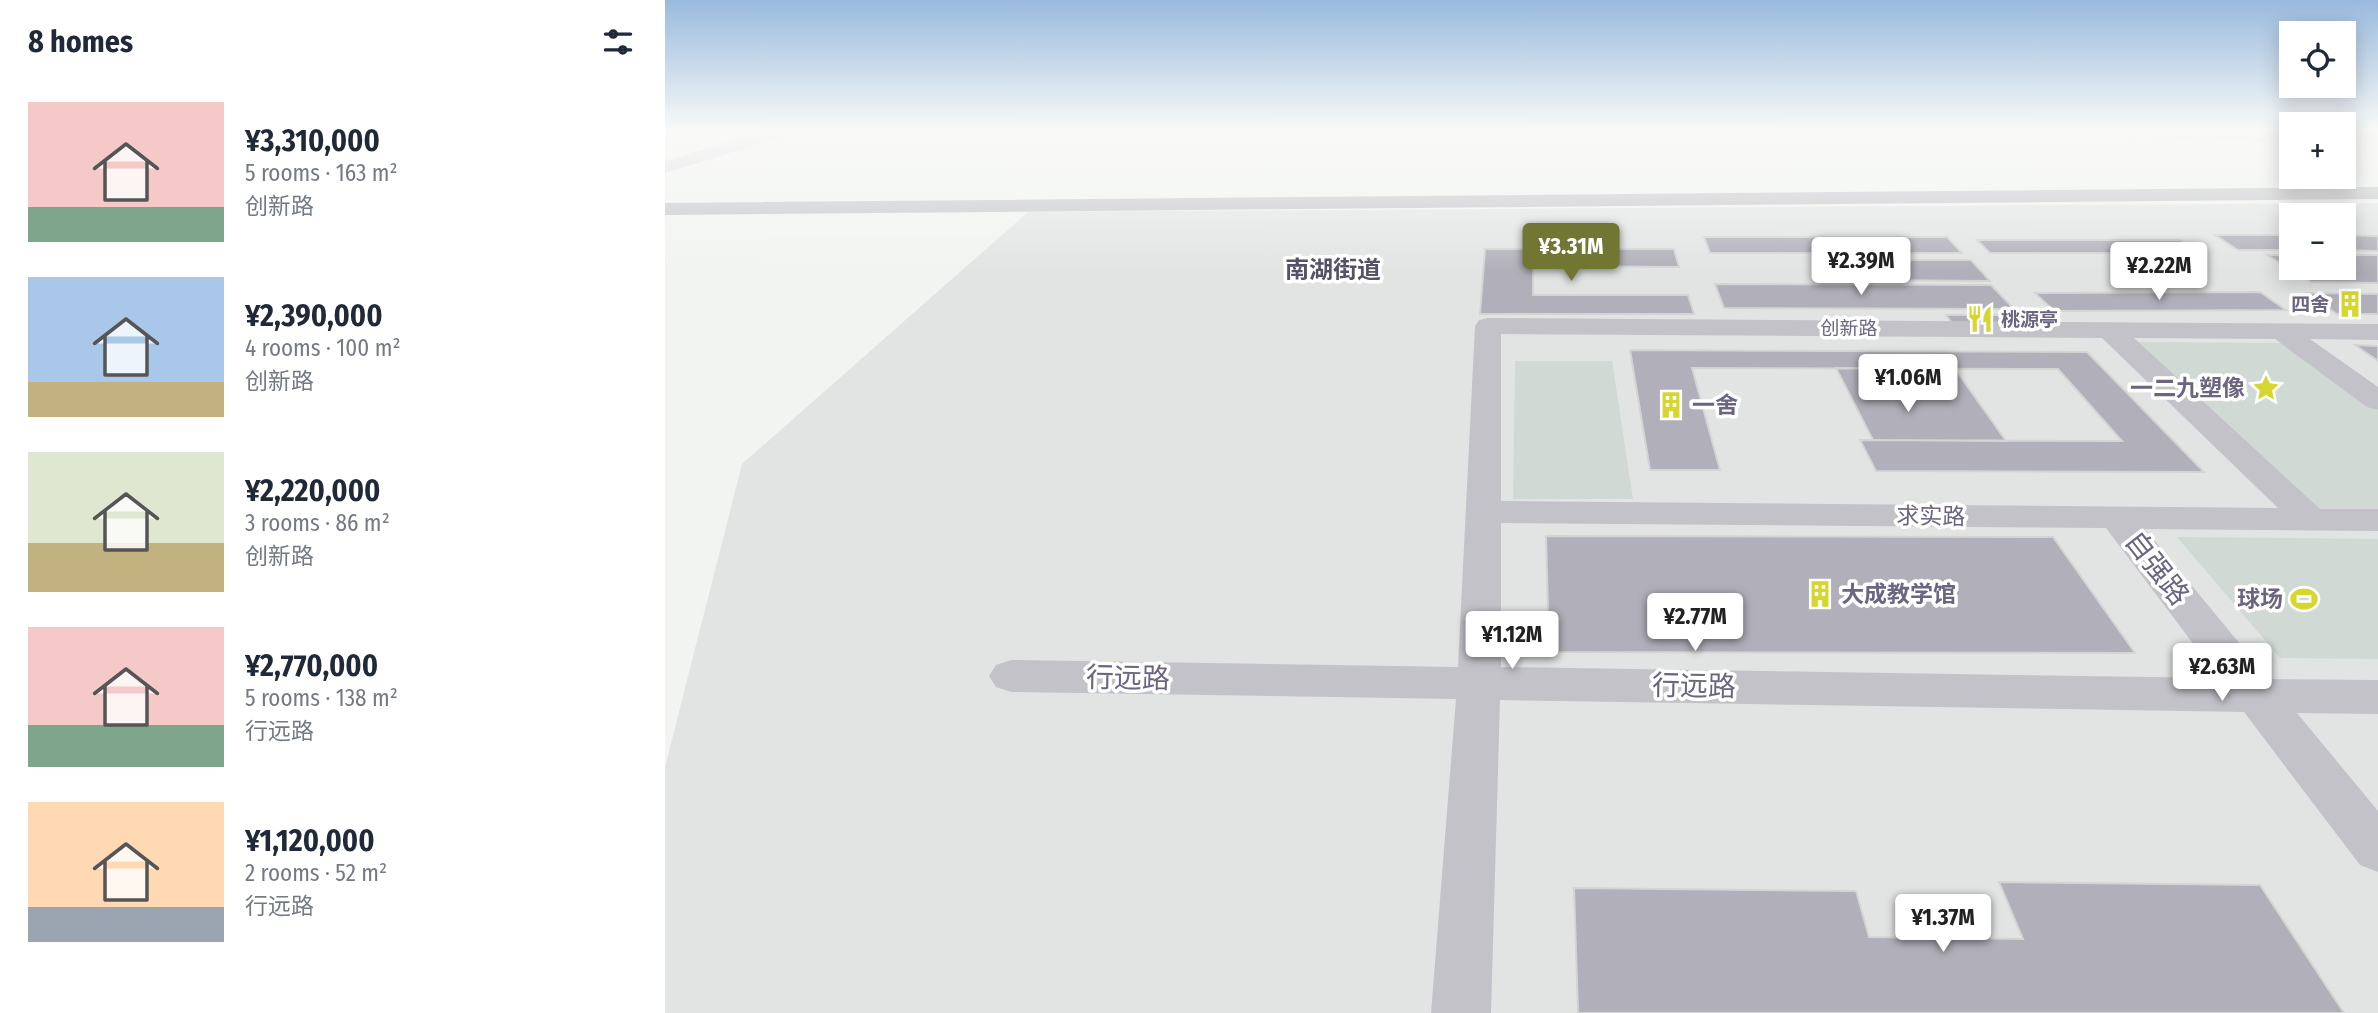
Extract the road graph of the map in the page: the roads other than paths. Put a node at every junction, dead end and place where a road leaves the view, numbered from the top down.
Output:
1 (2378, 191) edge
2 (665, 203) edge
3 (665, 209) edge
4 (2109, 330) junction
5 (2281, 331) junction
6 (2378, 332) edge
7 (2378, 401) edge
8 (1485, 512) junction
9 (2117, 518) junction
10 (2310, 519) junction
11 (2378, 520) edge
12 (1011, 676) dead end
13 (1479, 682) junction
14 (2257, 695) junction
15 (2378, 697) edge
16 (2378, 849) edge
17 (1461, 1013) edge

1 - 2 street
1 - 3 street
4 - 5 street, 创新路
4 - 8 street, 创新路
4 - 10 street
5 - 6 street, 创新路
5 - 7 street
8 - 9 street, 求实路
8 - 13 street
9 - 10 street, 求实路
9 - 14 street, 自强路
10 - 11 street, 求实路
12 - 13 street, 行远路
13 - 14 street, 行远路
13 - 17 street
14 - 15 street, 行远路
14 - 16 street, 自强路

